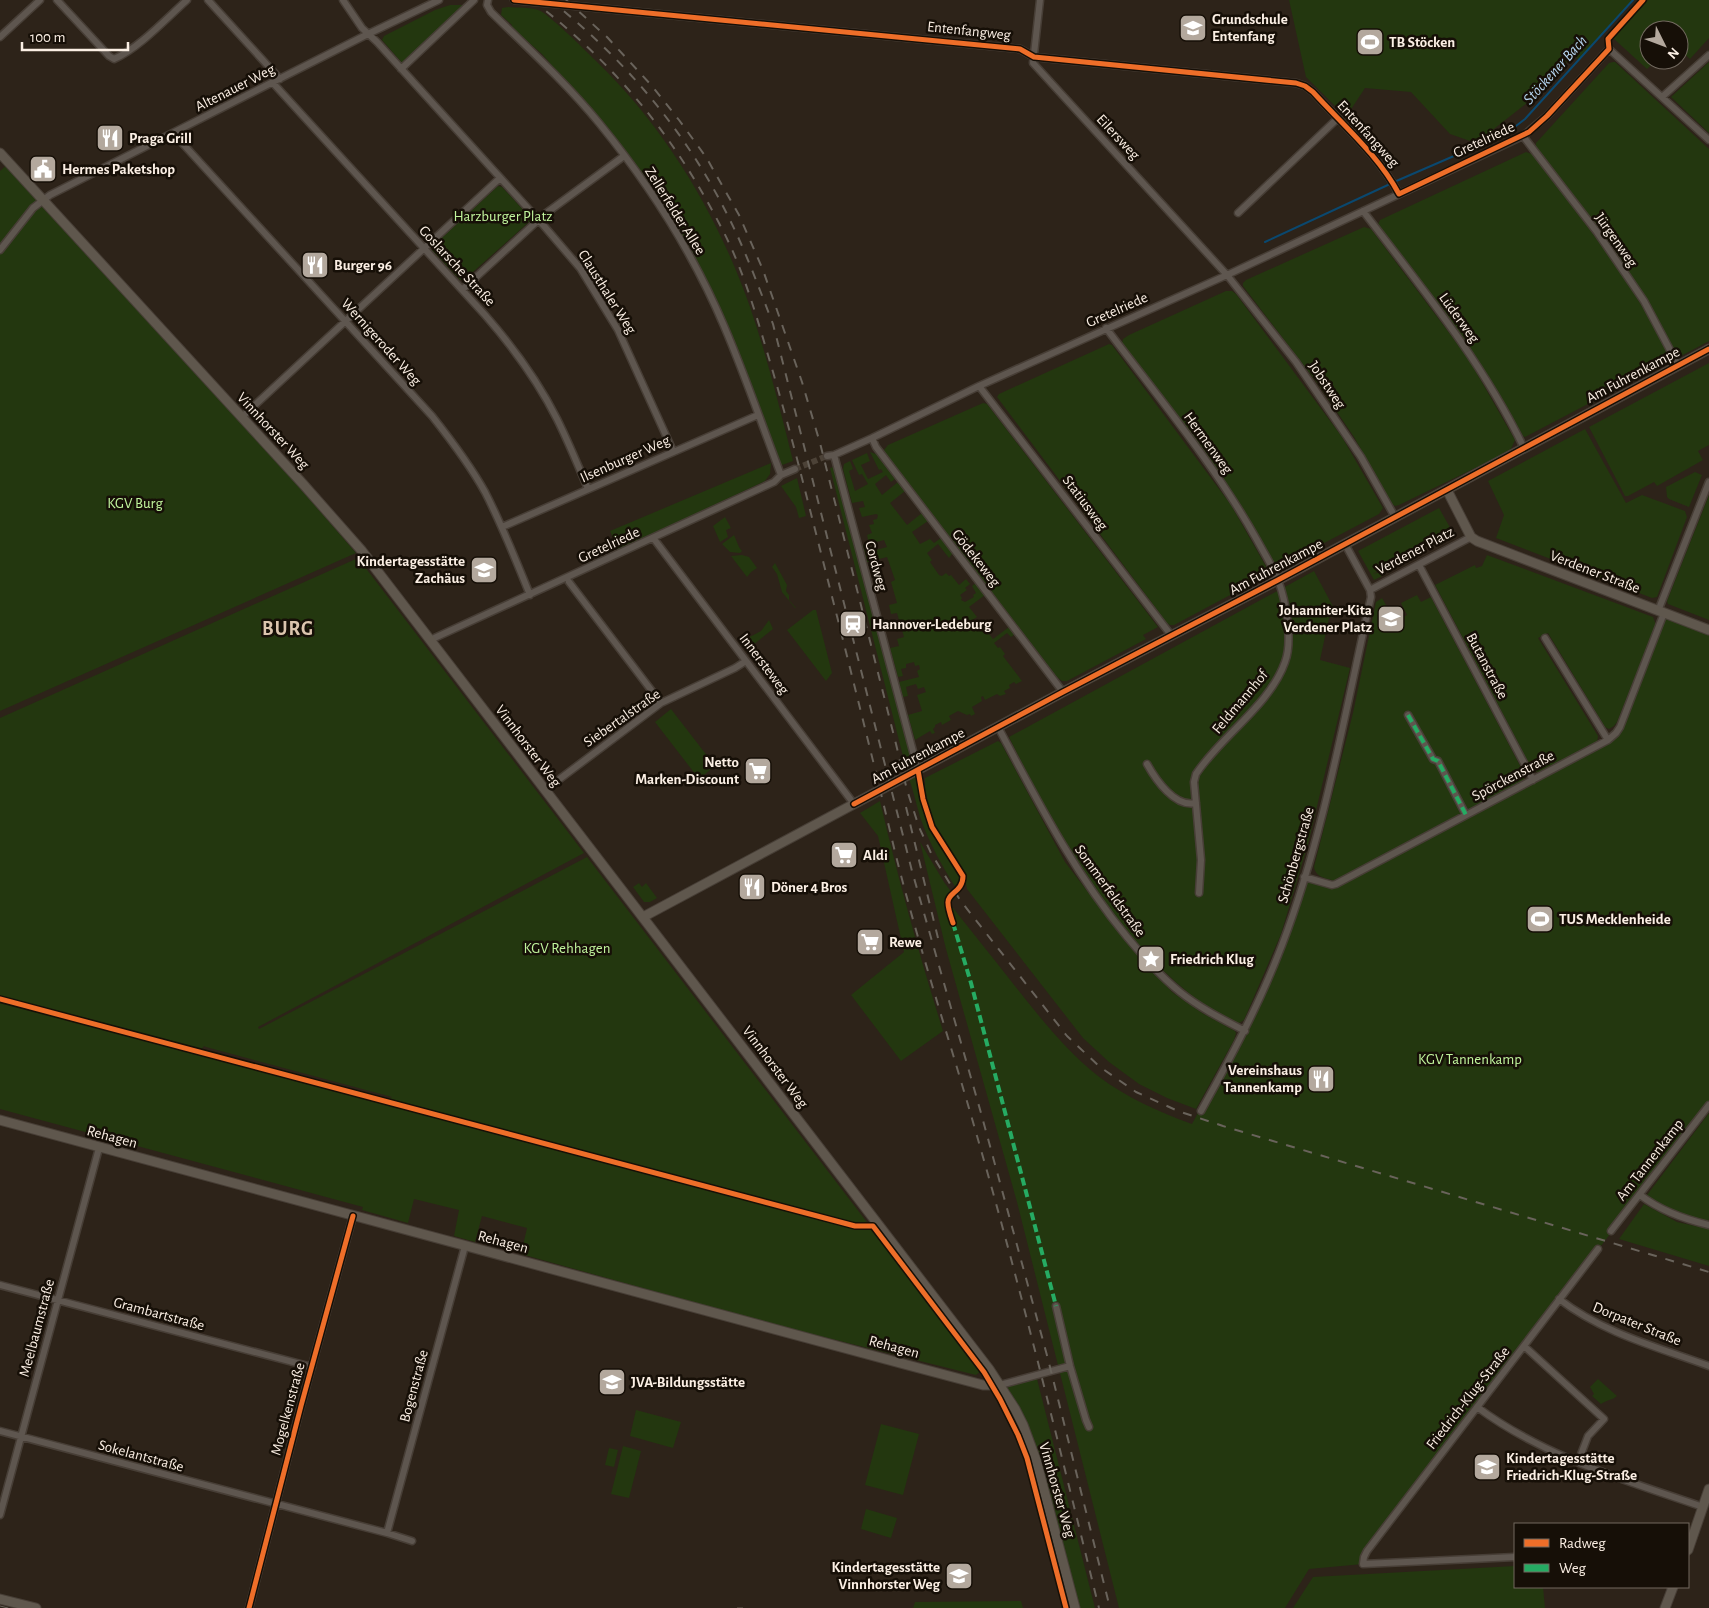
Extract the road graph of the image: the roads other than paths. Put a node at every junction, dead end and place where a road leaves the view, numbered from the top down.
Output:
1 (40, 0) edge
2 (57, 0) edge
3 (187, 0) edge
4 (208, 0) edge
5 (343, 0) edge
6 (439, 0) edge
7 (474, 0) edge
8 (488, 0) edge
9 (514, 0) edge
10 (1040, 0) edge
11 (368, 34) junction
12 (0, 37) edge
13 (1709, 55) edge
14 (1034, 57) junction
15 (401, 69) junction
16 (280, 79) junction
17 (273, 83) junction
18 (1662, 97) junction
19 (1338, 118) junction
20 (173, 133) junction
21 (1523, 136) junction
22 (1709, 140) edge
23 (0, 153) edge
24 (624, 156) junction
25 (500, 178) junction
26 (1398, 192) junction
27 (44, 200) junction
28 (1363, 211) junction
29 (1238, 213) dead end
30 (539, 220) junction
31 (423, 248) junction
32 (0, 250) edge
33 (1227, 275) junction
34 (462, 290) junction
35 (345, 321) junction
36 (1106, 328) junction
37 (1709, 349) edge
38 (1678, 365) junction
39 (979, 386) junction
40 (758, 414) junction
41 (242, 417) junction
42 (872, 438) junction
43 (1524, 448) junction
44 (673, 451) junction
45 (834, 455) junction
46 (827, 456) tunnel mouth
47 (795, 469) tunnel mouth
48 (781, 475) junction
49 (1709, 482) edge
50 (588, 489) junction
51 (1447, 490) junction
52 (1395, 517) junction
53 (502, 527) junction
54 (1471, 537) junction
55 (654, 538) junction
56 (1346, 544) junction
57 (1419, 565) junction
58 (1278, 580) junction
59 (569, 582) dead end
60 (1370, 590) junction
61 (530, 595) junction
62 (1661, 612) junction
63 (1709, 630) edge
64 (1171, 635) junction
65 (1546, 638) dead end
66 (430, 640) junction
67 (746, 661) junction
68 (1063, 692) junction
69 (661, 703) junction
70 (1408, 715) dead end
71 (998, 727) junction
72 (1608, 740) junction
73 (1147, 764) dead end
74 (918, 770) junction
75 (1533, 780) junction
76 (545, 790) junction
77 (1196, 803) junction
78 (854, 804) junction
79 (1466, 815) junction
80 (1304, 877) junction
81 (1199, 893) dead end
82 (643, 917) junction
83 (1245, 1031) junction
84 (1709, 1105) edge
85 (1200, 1111) dead end
86 (0, 1120) edge
87 (99, 1148) junction
88 (1640, 1195) junction
89 (354, 1216) junction
90 (1709, 1225) edge
91 (1611, 1231) dead end
92 (465, 1246) junction
93 (1598, 1249) dead end
94 (0, 1285) edge
95 (1559, 1299) junction
96 (58, 1300) junction
97 (1056, 1306) dead end
98 (1524, 1346) junction
99 (1070, 1366) junction
100 (1709, 1366) edge
101 (312, 1367) junction
102 (1000, 1385) junction
103 (1477, 1407) junction
104 (1089, 1427) dead end
105 (0, 1431) edge
106 (21, 1436) junction
107 (1578, 1462) junction
108 (1709, 1489) edge
109 (276, 1505) junction
110 (1703, 1507) junction
111 (0, 1515) edge
112 (388, 1533) junction
113 (412, 1541) dead end
114 (1689, 1547) edge
115 (1514, 1557) edge
116 (1673, 1588) edge
117 (0, 1599) edge
118 (36, 1608) edge
119 (248, 1608) edge
120 (1075, 1608) edge
121 (1665, 1608) edge

1 - 12 street
2 - 3 street
4 - 16 street
5 - 11 street, Clausthaler Weg
6 - 11 street, Altenauer Weg
7 - 15 street
8 - 24 street, Zellerfelder Allee
9 - 14 street, Entenfangweg
10 - 14 street
11 - 15 street, Clausthaler Weg
11 - 16 street, Altenauer Weg
13 - 18 street
14 - 19 street, Entenfangweg
14 - 33 street, Eilersweg
15 - 25 street, Clausthaler Weg
16 - 17 street, Altenauer Weg
17 - 20 street, Altenauer Weg
17 - 31 street, Goslarsche Straße
18 - 21 street, Gretelriede
18 - 22 street
19 - 26 street, Entenfangweg
19 - 29 street
20 - 27 street, Altenauer Weg
20 - 35 street, Wernigeroder Weg
21 - 26 street, Gretelriede
21 - 38 street, Jürgenweg
23 - 27 street, Vinnhorster Weg
24 - 30 street
24 - 40 street, Zellerfelder Allee
25 - 30 street, Clausthaler Weg
25 - 31 street
26 - 28 street, Gretelriede
27 - 32 street, Altenauer Weg
27 - 41 street, Vinnhorster Weg
28 - 33 street, Gretelriede
28 - 43 street, Lüderweg
30 - 34 street
30 - 44 street, Clausthaler Weg
31 - 34 street, Goslarsche Straße
31 - 35 street
33 - 36 street, Gretelriede
33 - 52 street, Jobstweg
34 - 50 street, Goslarsche Straße
35 - 41 street
35 - 53 street, Wernigeroder Weg
36 - 39 street, Gretelriede
36 - 58 street, Hermenweg
37 - 38 street, Am Fuhrenkampe
38 - 43 street, Am Fuhrenkampe
39 - 42 street, Gretelriede
39 - 64 street, Statiusweg
40 - 44 street, Ilsenburger Weg
40 - 48 street, Zellerfelder Allee
41 - 66 street, Vinnhorster Weg
42 - 45 street, Gretelriede
42 - 68 street, Gödekeweg
43 - 51 street, Am Fuhrenkampe
44 - 50 street, Ilsenburger Weg
45 - 46 street, Gretelriede
45 - 74 street, Cordweg
47 - 48 street, Gretelriede
48 - 55 street, Gretelriede
49 - 62 street, Spörckenstraße
50 - 53 street, Ilsenburger Weg
51 - 52 street, Am Fuhrenkampe
51 - 54 street, Verdener Platz
52 - 56 street, Am Fuhrenkampe
53 - 61 street, Wernigeroder Weg
54 - 57 street, Verdener Platz
54 - 62 street, Verdener Straße
55 - 61 street, Gretelriede
55 - 67 street, Innersteweg
56 - 58 street, Am Fuhrenkampe
56 - 60 street, Verdener Platz
57 - 60 street, Verdener Platz
57 - 75 street, Butanstraße
58 - 64 street, Am Fuhrenkampe
58 - 77 street, Feldmannhof
59 - 69 street
60 - 80 street, Schönbergstraße
61 - 66 street, Gretelriede
62 - 63 street, Verdener Straße
62 - 72 street, Spörckenstraße
64 - 68 street, Am Fuhrenkampe
65 - 72 street
66 - 76 street, Vinnhorster Weg
67 - 69 street, Siebertalstraße
67 - 78 street, Innersteweg
68 - 71 street, Am Fuhrenkampe
69 - 76 street, Siebertalstraße
70 - 79 street
71 - 74 street, Am Fuhrenkampe
71 - 83 street, Sommerfeldstraße
72 - 75 street, Spörckenstraße
73 - 77 street
74 - 78 street, Am Fuhrenkampe
75 - 79 street, Spörckenstraße
76 - 82 street, Vinnhorster Weg
77 - 81 street, Feldmannhof
78 - 82 street, Am Fuhrenkampe
79 - 80 street, Spörckenstraße
80 - 83 street, Schönbergstraße
82 - 102 street, Vinnhorster Weg
83 - 85 street, Schönbergstraße
84 - 88 street, Am Tannenkamp
86 - 87 street, Rehagen
87 - 89 street, Rehagen
87 - 96 street, Meelbaumstraße
88 - 90 street
88 - 91 street, Am Tannenkamp
89 - 92 street, Rehagen
89 - 101 street, Mogelkenstraße
92 - 102 street, Rehagen
92 - 112 street, Bogenstraße
93 - 95 street, Friedrich-Klug-Straße
94 - 96 street, Grambartstraße
95 - 98 street, Friedrich-Klug-Straße
95 - 100 street, Dorpater Straße
96 - 101 street, Grambartstraße
96 - 106 street, Meelbaumstraße
97 - 99 street
98 - 103 street, Friedrich-Klug-Straße
98 - 107 street
99 - 102 street
99 - 104 street
101 - 109 street, Mogelkenstraße
102 - 120 street, Vinnhorster Weg
103 - 107 street
103 - 115 street, Friedrich-Klug-Straße
105 - 106 street, Sokelantstraße
106 - 109 street, Sokelantstraße
106 - 111 street, Meelbaumstraße
107 - 110 street
108 - 110 street
109 - 112 street
109 - 119 street, Mogelkenstraße
110 - 114 street
112 - 113 street
116 - 121 street
117 - 118 street

